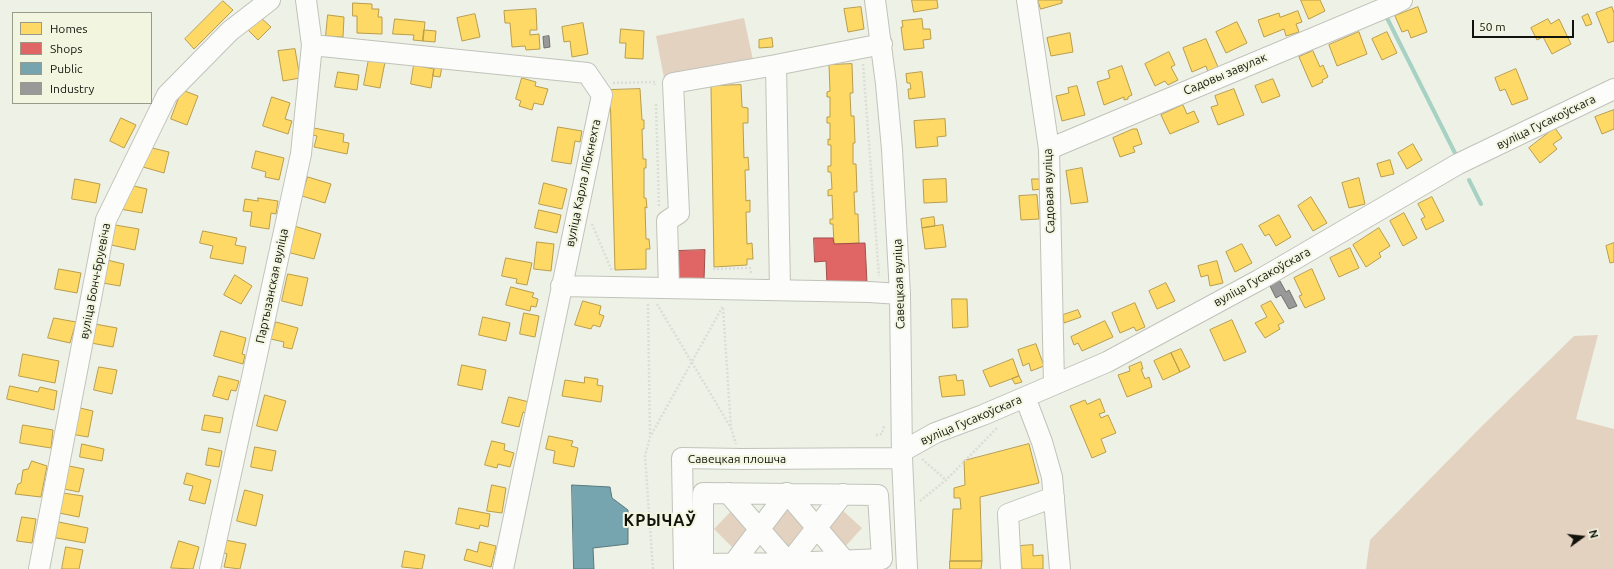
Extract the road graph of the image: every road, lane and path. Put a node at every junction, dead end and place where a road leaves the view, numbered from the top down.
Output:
1 (270, 0) edge
2 (306, 0) edge
3 (875, 0) edge
4 (1027, 0) edge
5 (1402, 0) edge
6 (882, 44) junction
7 (312, 45) junction
8 (861, 48) junction
9 (776, 65) junction
10 (594, 83) junction
11 (664, 87) junction
12 (1614, 89) edge
13 (656, 98) dead end
14 (1049, 149) junction
15 (580, 198) junction
16 (663, 215) junction
17 (615, 278) dead end
18 (561, 286) junction
19 (648, 288) junction
20 (669, 288) junction
21 (780, 290) junction
22 (869, 292) junction
23 (900, 294) junction
24 (723, 298) junction
25 (691, 363) junction
26 (1054, 384) junction
27 (1025, 397) junction
28 (884, 419) dead end
29 (1004, 422) dead end
30 (730, 428) junction
31 (876, 435) dead end
32 (650, 437) junction
33 (902, 455) junction
34 (742, 459) junction
35 (728, 493) junction
36 (787, 493) junction
37 (843, 494) junction
38 (1054, 497) junction
39 (918, 503) dead end
40 (817, 527) junction
41 (760, 529) junction
42 (845, 560) junction
43 (789, 563) junction
44 (733, 564) junction
45 (39, 569) edge
46 (210, 569) edge
47 (503, 569) edge
48 (653, 569) edge
49 (684, 569) edge
50 (907, 569) edge
51 (1011, 569) edge
52 (1060, 569) edge

1 - 45 street, вуліца Бонч-Бруевіча
2 - 7 street, Партызанская вуліца
3 - 6 street, Савецкая вуліца
4 - 14 street, Садовая вуліца
5 - 14 street, Садовы завулак
6 - 8 street
6 - 23 street, Савецкая вуліца
7 - 10 street
7 - 46 street, Партызанская вуліца
8 - 9 street
8 - 22 path
9 - 11 street
9 - 21 street
10 - 11 path
10 - 15 street, вуліца Карла Лібкнехта
11 - 16 street
12 - 26 street, вуліца Гусакоўскага
13 - 16 path
14 - 26 street, Садовая вуліца
15 - 17 path
15 - 18 street, вуліца Карла Лібкнехта
16 - 20 street
18 - 19 street
18 - 47 street, вуліца Карла Лібкнехта
19 - 20 street
19 - 25 path
19 - 32 path
20 - 24 street
21 - 22 street
21 - 24 street
22 - 23 street
23 - 33 street, Савецкая вуліца
24 - 25 path
24 - 30 path
25 - 30 path
25 - 32 path
26 - 27 street, вуліца Гусакоўскага
27 - 33 street, вуліца Гусакоўскага
27 - 38 street
28 - 31 path
29 - 39 path
30 - 34 path
32 - 48 path
33 - 34 street, Савецкая плошча
33 - 50 street, Савецкая вуліца
34 - 49 street, Савецкая плошча
35 - 36 street
35 - 41 street
35 - 44 street
36 - 37 street
36 - 40 street
36 - 41 street
37 - 40 street
37 - 42 street
38 - 51 street
38 - 52 street
40 - 42 street
40 - 43 street
41 - 43 street
41 - 44 street
42 - 43 street
43 - 44 street

